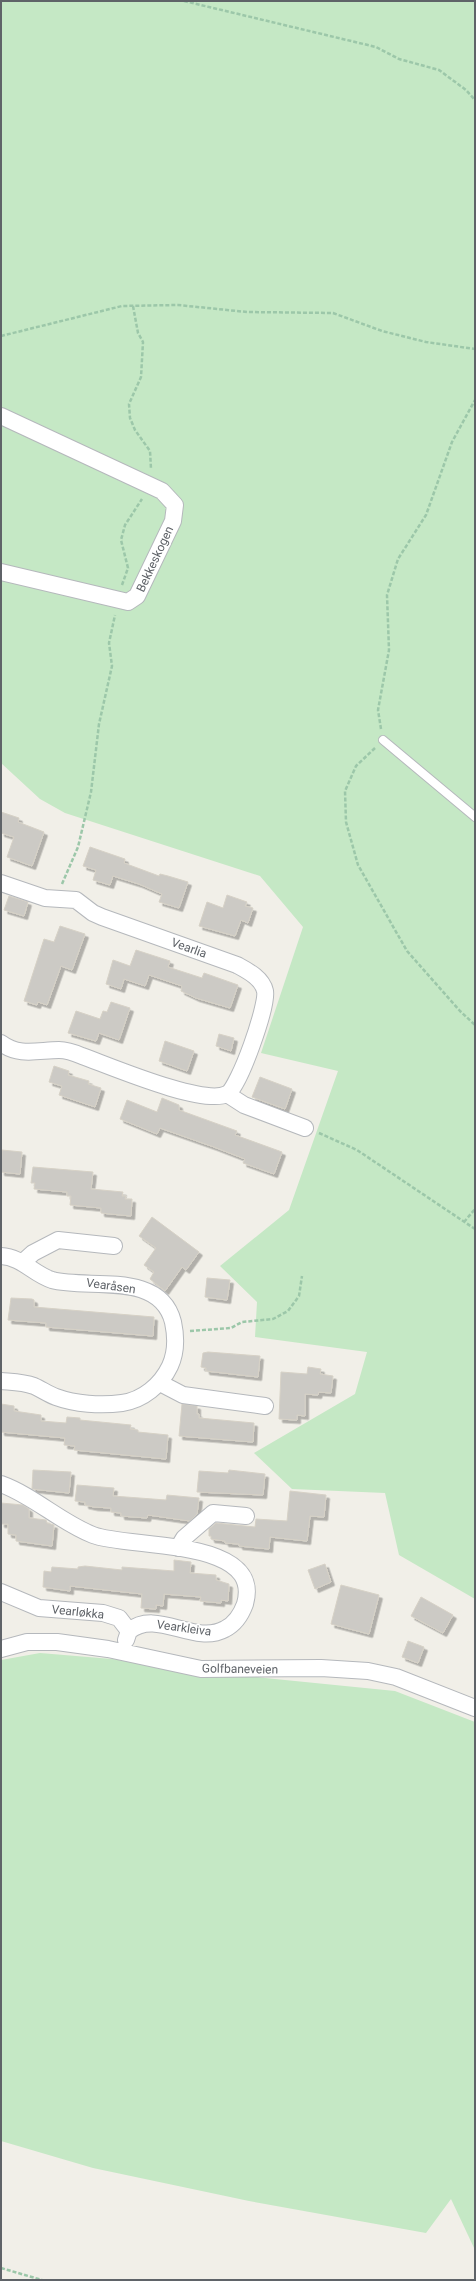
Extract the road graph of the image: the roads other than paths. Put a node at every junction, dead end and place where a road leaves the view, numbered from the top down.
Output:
1 (1, 416) edge
2 (1, 572) edge
3 (383, 740) road end
4 (475, 817) edge
5 (1, 883) edge
6 (1, 1043) edge
7 (227, 1094) junction
8 (306, 1128) road end
9 (114, 1246) dead end
10 (1, 1256) edge
11 (23, 1262) junction
12 (1, 1381) edge
13 (160, 1383) junction
14 (265, 1406) dead end
15 (1, 1484) edge
16 (246, 1516) dead end
17 (178, 1548) junction
18 (1, 1592) edge
19 (129, 1631) junction
20 (1, 1649) edge
21 (125, 1653) junction
22 (475, 1708) edge

1 - 2 street, Bekkeskogen
3 - 4 lane
5 - 7 street, Vearlia
6 - 7 street
7 - 8 street
9 - 11 street
10 - 11 street, Vearåsen
11 - 13 street, Vearåsen
12 - 13 street, Vearåsen
13 - 14 street
15 - 17 street, Vearkleiva
16 - 17 street
17 - 19 street, Vearkleiva
18 - 19 street, Vearløkka
19 - 21 street
20 - 21 street, Golfbaneveien
21 - 22 street, Golfbaneveien

